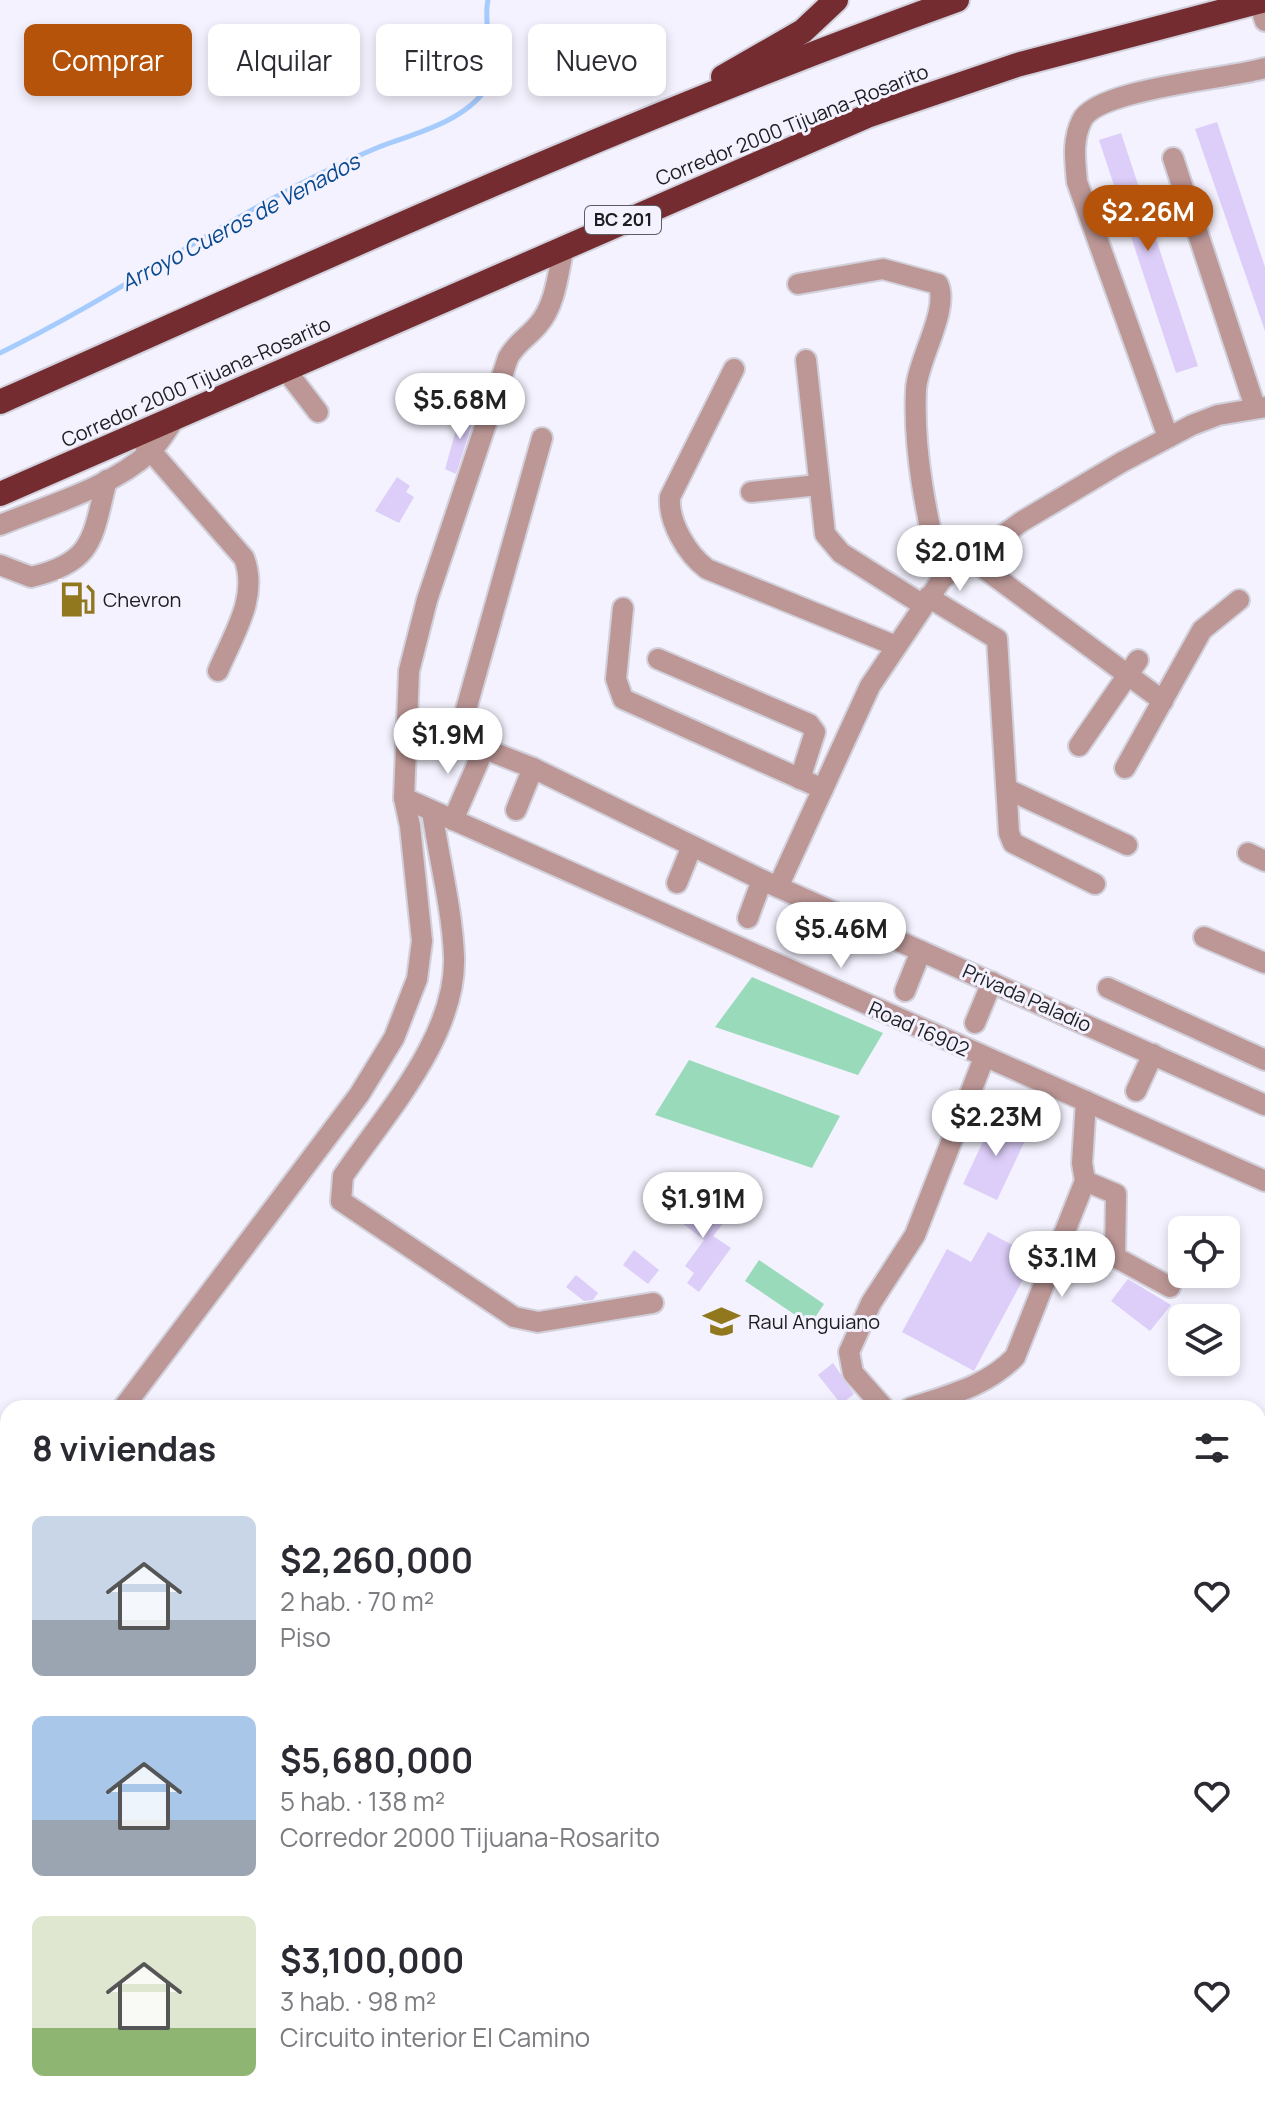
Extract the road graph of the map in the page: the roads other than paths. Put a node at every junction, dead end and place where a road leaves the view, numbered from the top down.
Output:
1 (836, 0) edge
2 (957, 0) edge
3 (1263, 8) edge
4 (1265, 68) edge
5 (631, 129) junction
6 (1173, 158) dead end
7 (564, 246) junction
8 (798, 284) dead end
9 (806, 360) dead end
10 (285, 369) junction
11 (734, 369) dead end
12 (0, 402) edge
13 (1260, 407) edge
14 (318, 412) dead end
15 (1168, 437) junction
16 (542, 438) dead end
17 (144, 442) junction
18 (107, 480) junction
19 (818, 485) junction
20 (751, 492) dead end
21 (0, 494) edge
22 (0, 525) edge
23 (970, 558) junction
24 (0, 565) edge
25 (942, 579) junction
26 (1239, 600) dead end
27 (925, 601) junction
28 (623, 608) dead end
29 (896, 646) junction
30 (658, 659) dead end
31 (1133, 668) junction
32 (218, 671) dead end
33 (1163, 701) junction
34 (1079, 746) dead end
35 (484, 749) junction
36 (533, 768) junction
37 (1125, 768) dead end
38 (800, 779) junction
39 (823, 789) junction
40 (1007, 789) junction
41 (404, 798) junction
42 (516, 810) dead end
43 (432, 811) junction
44 (453, 820) junction
45 (1127, 845) dead end
46 (692, 846) junction
47 (677, 883) dead end
48 (770, 884) junction
49 (1095, 884) dead end
50 (748, 918) dead end
51 (1204, 937) dead end
52 (921, 951) junction
53 (1265, 963) edge
54 (992, 982) junction
55 (1108, 988) dead end
56 (905, 991) dead end
57 (975, 1023) dead end
58 (1153, 1054) junction
59 (984, 1058) junction
60 (1265, 1060) edge
61 (1136, 1091) dead end
62 (1086, 1101) junction
63 (1265, 1105) edge
64 (1264, 1178) edge
65 (1085, 1181) junction
66 (1062, 1238) junction
67 (1115, 1257) junction
68 (1168, 1286) edge
69 (653, 1303) dead end
70 (129, 1400) edge
71 (877, 1400) edge
72 (934, 1400) edge

1 - 5 highway
2 - 5 highway
3 - 7 highway, Corredor 2000 Tijuana-Rosarito / BC 201
4 - 15 street
5 - 12 highway
6 - 13 street
7 - 10 highway, Corredor 2000 Tijuana-Rosarito / BC 201
7 - 41 street
8 - 25 street
9 - 19 street
10 - 14 street
10 - 17 highway, Corredor 2000 Tijuana-Rosarito / BC 201
11 - 29 street
13 - 15 street
15 - 23 street
16 - 35 street
17 - 18 street
17 - 21 highway, Corredor 2000 Tijuana-Rosarito / BC 201
17 - 32 street
18 - 22 street
18 - 24 street
19 - 20 street
19 - 27 street
23 - 25 street
23 - 31 street
25 - 27 street
26 - 33 street
27 - 29 street
27 - 40 street
28 - 38 street
29 - 39 street
30 - 38 street
31 - 33 street
31 - 34 street
33 - 37 street
35 - 36 street, Privada Paladio
35 - 44 street
36 - 42 street
36 - 46 street, Privada Paladio
38 - 39 street
39 - 48 street
40 - 45 street
40 - 49 street
41 - 43 street, Road 16902
41 - 70 street
43 - 44 street, Road 16902
43 - 69 street
44 - 59 street, Road 16902
46 - 47 street
46 - 48 street, Privada Paladio
48 - 50 street
48 - 52 street, Privada Paladio
51 - 53 street
52 - 54 street, Privada Paladio
52 - 56 street
54 - 57 street
54 - 58 street, Privada Paladio
55 - 60 street
58 - 61 street
58 - 63 street, Privada Paladio
59 - 62 street, Road 16902
59 - 71 street
62 - 64 street, Road 16902
62 - 65 street
65 - 66 street
65 - 67 street
66 - 67 street
66 - 72 street
67 - 68 street

